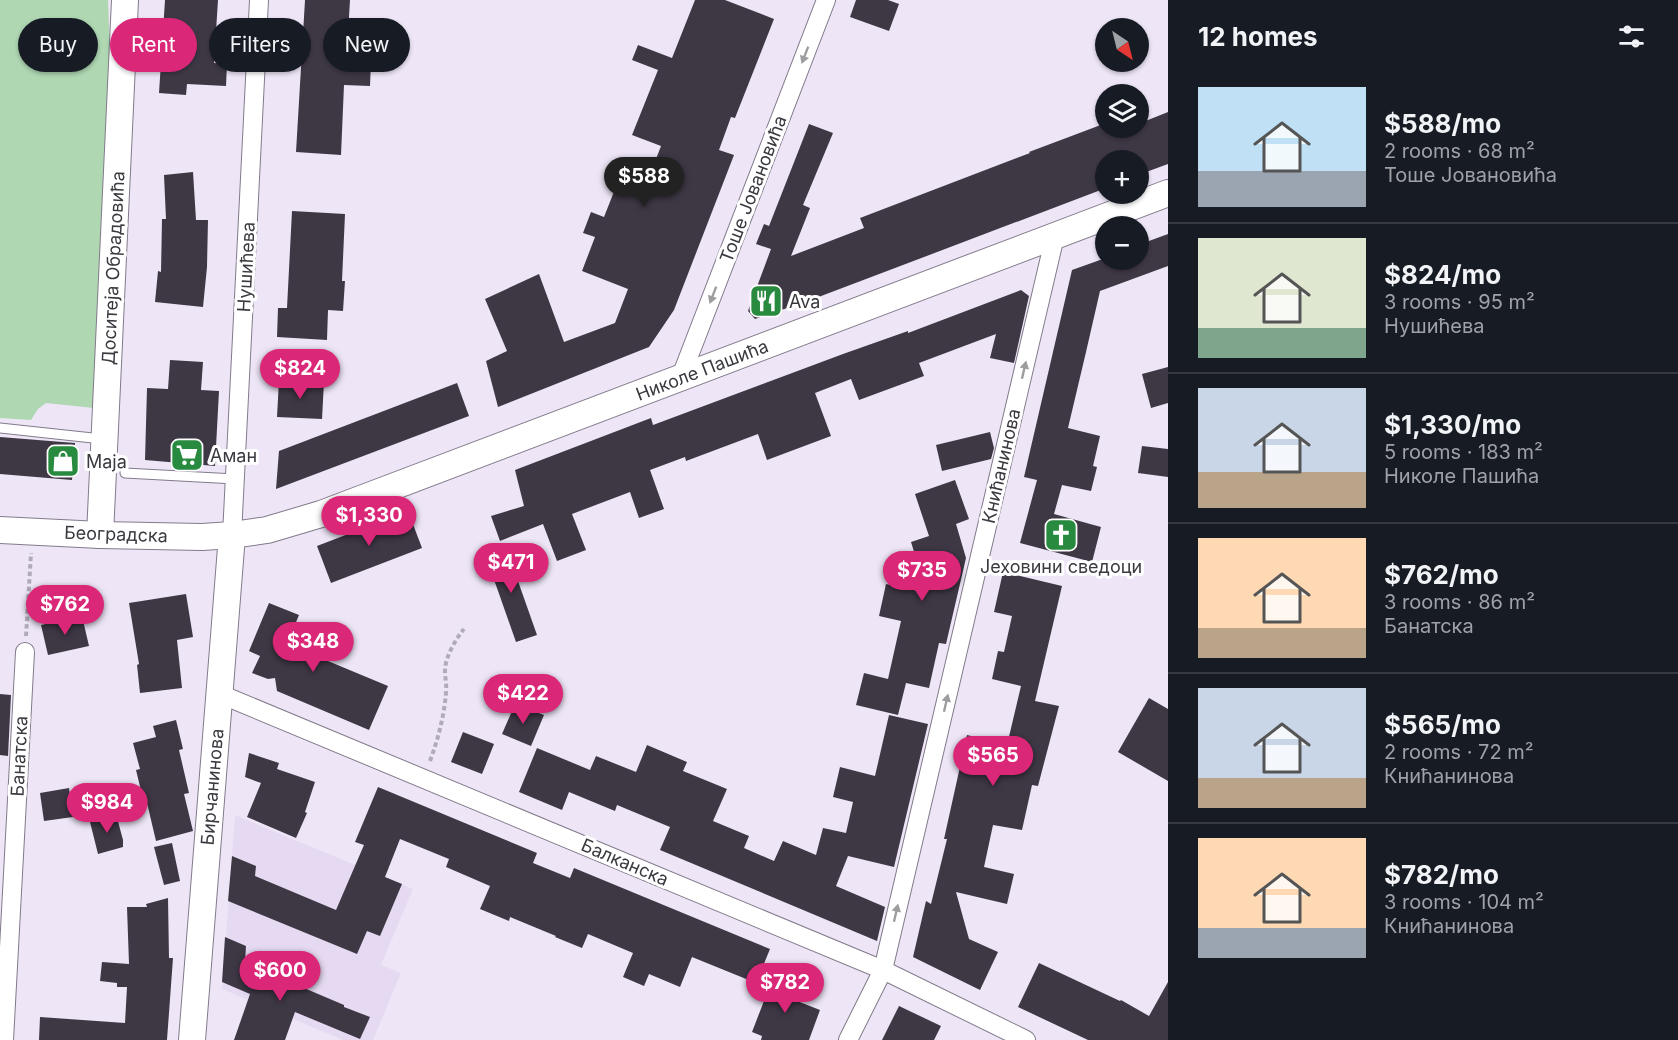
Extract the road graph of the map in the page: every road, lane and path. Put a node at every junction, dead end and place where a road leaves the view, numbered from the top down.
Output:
1 (125, 0) edge
2 (259, 0) edge
3 (826, 0) edge
4 (1168, 193) edge
5 (1055, 236) junction
6 (680, 379) junction
7 (0, 428) edge
8 (104, 439) junction
9 (124, 473) dead end
10 (235, 479) junction
11 (0, 530) edge
12 (33, 532) junction
13 (100, 535) junction
14 (232, 535) junction
15 (464, 629) dead end
16 (25, 652) joint
17 (220, 694) junction
18 (423, 778) junction
19 (883, 970) junction
20 (4, 1040) edge
21 (192, 1040) edge
22 (848, 1040) edge
23 (1026, 1040) edge

1 - 8 main road, Доситеја Обрадовића
2 - 10 street, Нушићева
3 -> 6 street, Тоше Јовановића
4 - 5 main road, Николе Пашића
5 - 6 main road, Николе Пашића
19 -> 5 street, Книћанинова
6 - 14 main road, Николе Пашића
7 - 8 lane
8 - 13 main road, Доситеја Обрадовића
9 - 10 lane
10 - 14 street, Нушићева
11 - 12 main road, Београдска
12 - 13 main road, Београдска
12 - 16 path
13 - 14 main road, Београдска
14 - 17 main road, Бирчанинова
15 - 18 path
16 - 20 street, Банатска
17 - 18 street, Балканска
17 - 21 main road, Бирчанинова
18 - 19 street, Балканска
19 - 22 street, Книћанинова
19 - 23 street, Балканска

